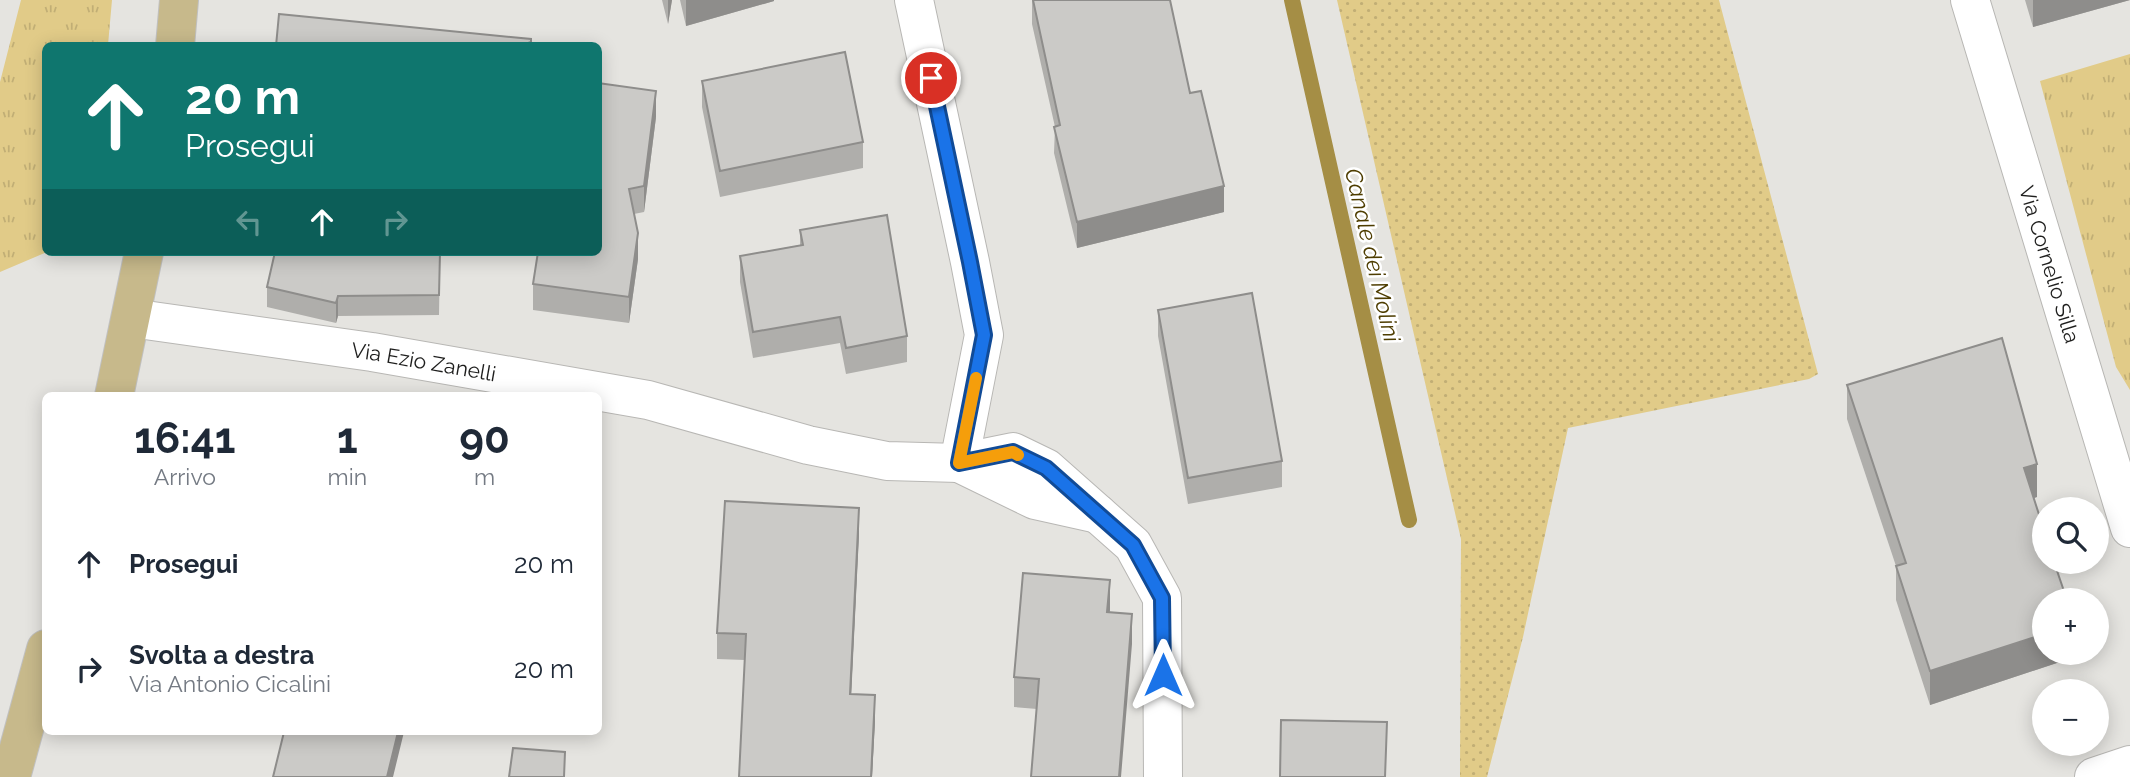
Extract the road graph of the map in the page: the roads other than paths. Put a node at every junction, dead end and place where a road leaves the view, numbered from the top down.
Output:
1 (179, 0) edge
2 (914, 0) edge
3 (1969, 0) edge
4 (175, 42) edge
5 (143, 256) edge
6 (131, 318) junction
7 (115, 392) edge
8 (2120, 460) edge
9 (959, 463) junction
10 (2130, 528) edge
11 (42, 664) edge
12 (2130, 765) edge
13 (11, 777) edge
14 (1163, 777) edge
15 (2094, 777) edge

1 - 4 main road
2 - 9 street
3 - 8 street, Via Cornelio Silla
5 - 6 main road
6 - 7 main road
6 - 9 street, Via Ezio Zanelli
8 - 10 street, Via Cornelio Silla
9 - 14 street
11 - 13 main road
12 - 15 street

